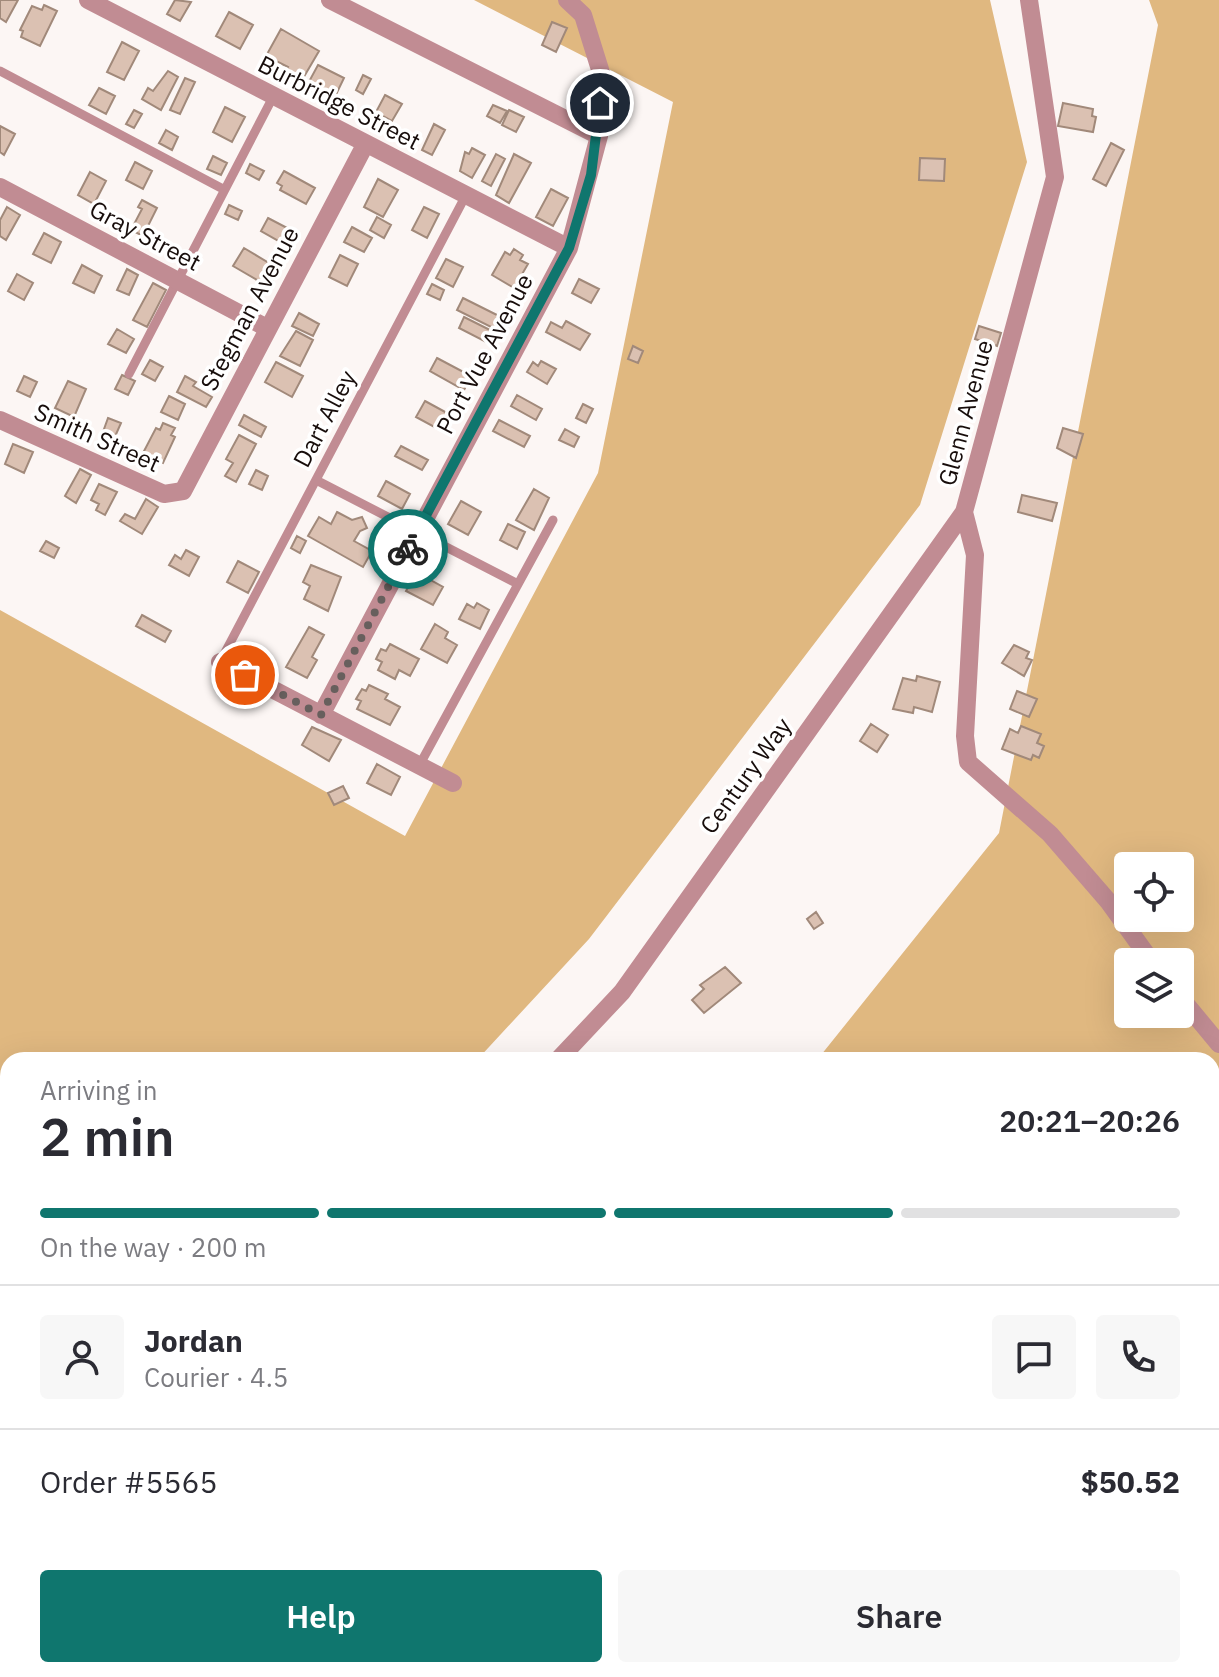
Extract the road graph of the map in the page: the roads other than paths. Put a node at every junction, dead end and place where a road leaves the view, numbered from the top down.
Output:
1 (88, 0) edge
2 (330, 0) edge
3 (567, 0) edge
4 (1029, 0) edge
5 (0, 71) edge
6 (273, 97) junction
7 (599, 136) junction
8 (365, 145) junction
9 (0, 187) edge
10 (223, 189) junction
11 (466, 195) junction
12 (569, 248) junction
13 (177, 280) junction
14 (267, 328) junction
15 (129, 374) dead end
16 (0, 420) edge
17 (316, 480) junction
18 (176, 494) joint
19 (964, 512) junction
20 (553, 520) dead end
21 (417, 531) junction
22 (518, 584) junction
23 (220, 662) joint
24 (321, 715) junction
25 (419, 766) junction
26 (453, 783) dead end
27 (1142, 948) edge
28 (1194, 1014) edge
29 (1219, 1044) edge
30 (566, 1052) edge

1 - 6 street, Burbridge Street
2 - 7 street
3 - 7 street, Port Vue Avenue
4 - 19 street, Glenn Avenue
5 - 10 lane
6 - 8 street, Burbridge Street
6 - 10 lane
7 - 12 street, Port Vue Avenue
8 - 11 street, Burbridge Street
8 - 14 street, Stegman Avenue
9 - 13 street, Gray Street
10 - 13 lane
11 - 12 street, Burbridge Street
11 - 17 lane, Dart Alley
12 - 21 street, Port Vue Avenue
13 - 14 street, Gray Street
13 - 15 lane
14 - 18 street, Stegman Avenue
16 - 18 street, Smith Street
17 - 21 lane
17 - 23 lane, Dart Alley
19 - 27 street, Glenn Avenue
19 - 30 street, Century Way
20 - 22 lane
21 - 22 lane
21 - 24 street, Port Vue Avenue
22 - 25 lane
23 - 24 street
24 - 25 street
25 - 26 street
28 - 29 street

